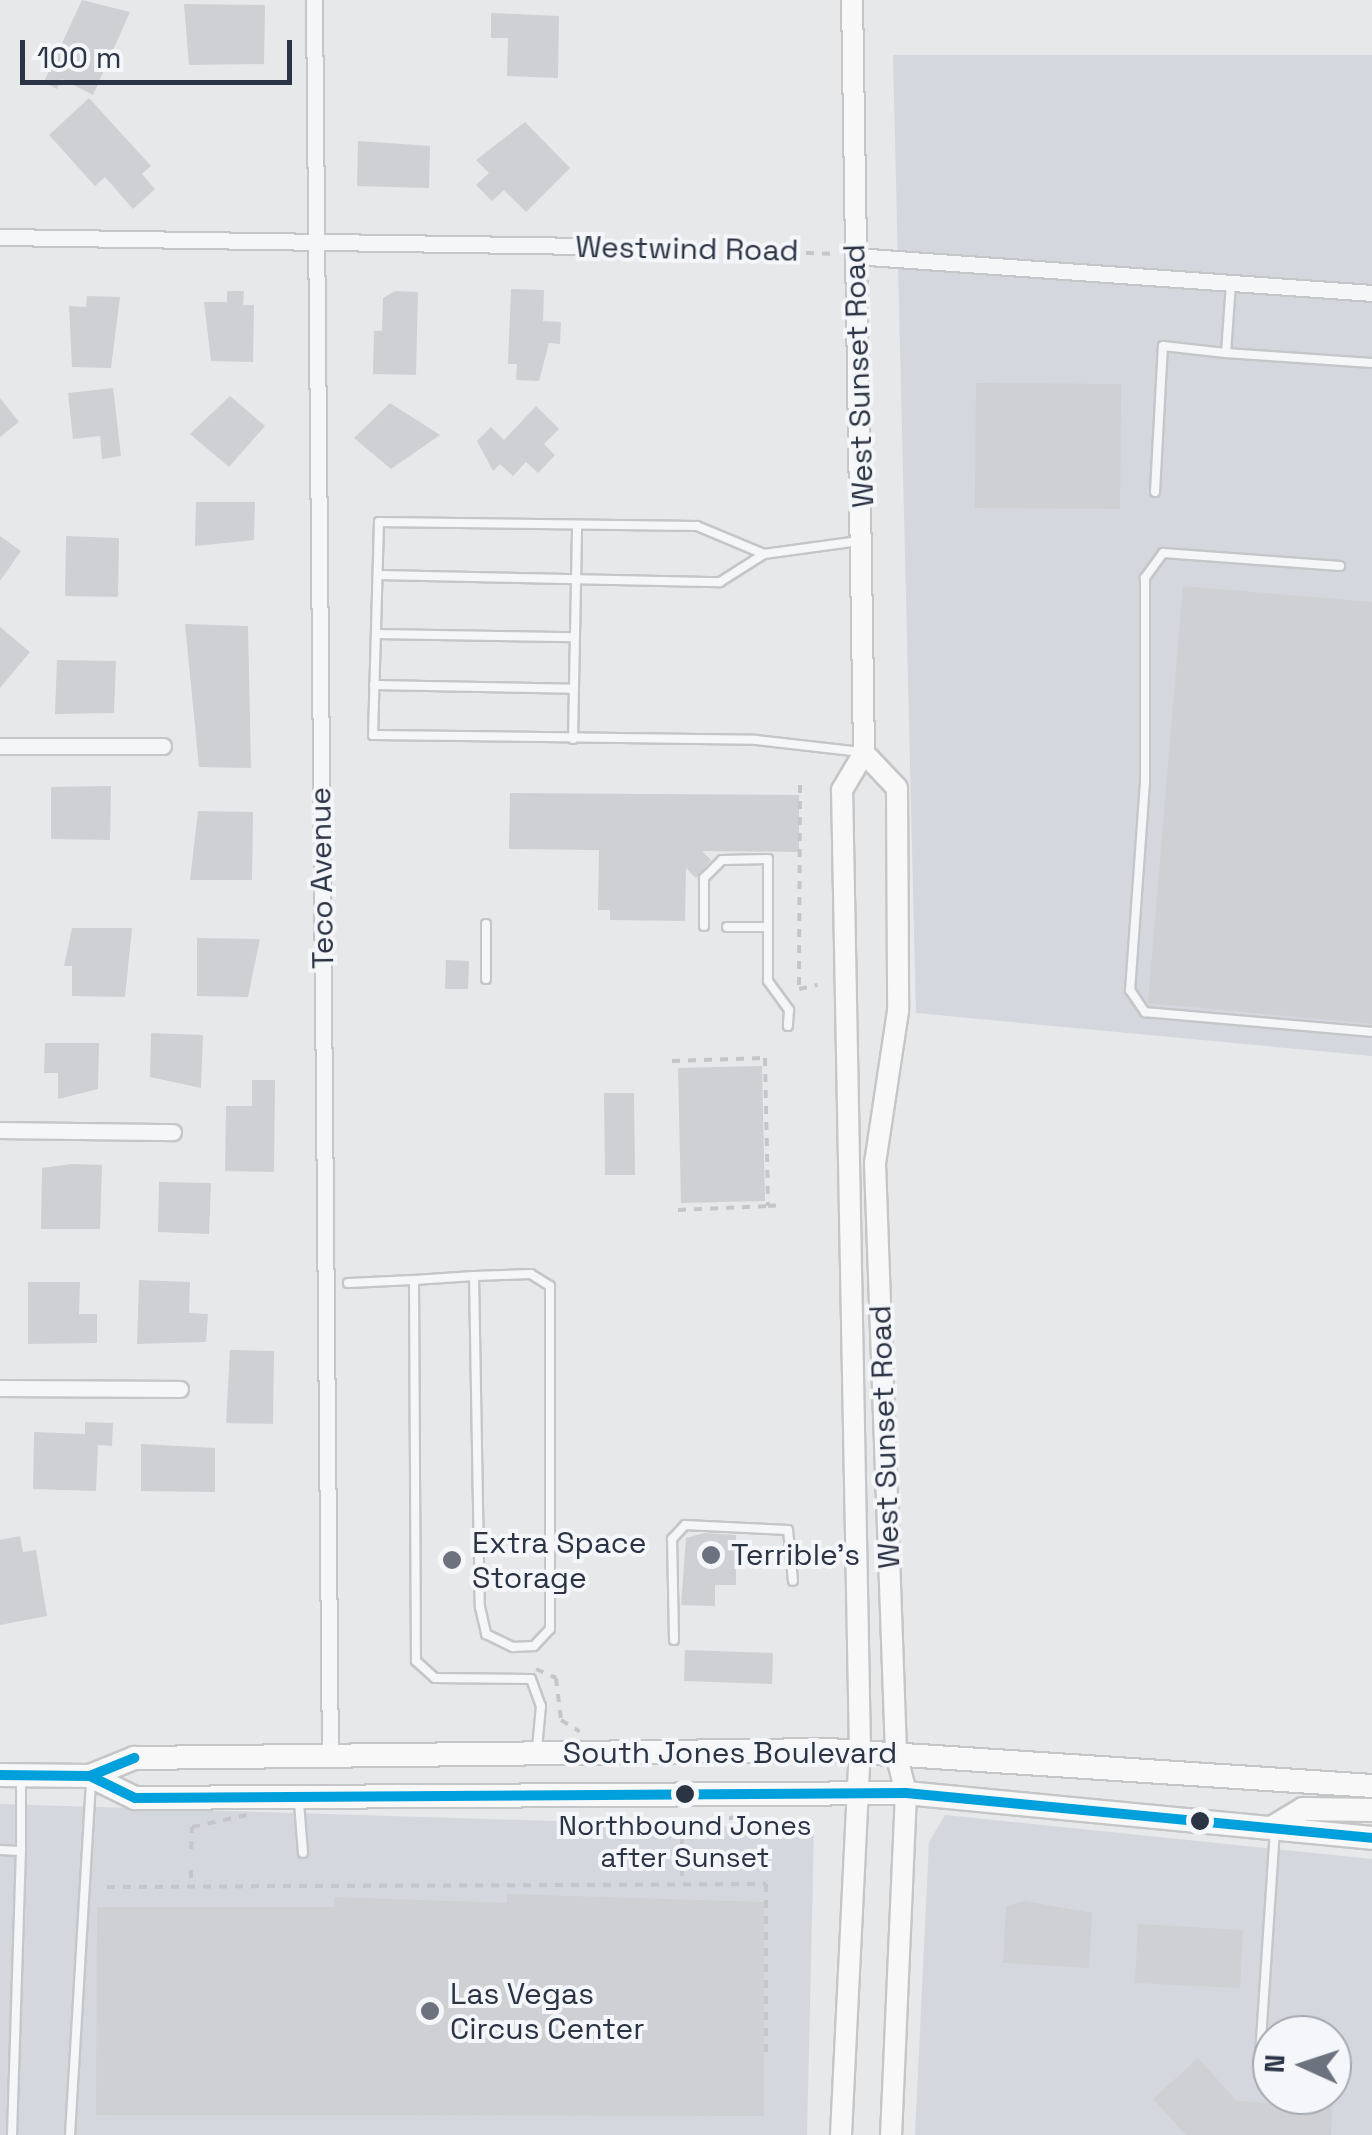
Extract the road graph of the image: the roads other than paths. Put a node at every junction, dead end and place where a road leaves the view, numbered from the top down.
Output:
1 (314, 0) edge
2 (852, 0) edge
3 (0, 237) edge
4 (317, 242) junction
5 (583, 246) road end
6 (855, 256) junction
7 (1231, 283) junction
8 (1372, 294) edge
9 (1226, 353) junction
10 (1372, 362) edge
11 (1155, 492) dead end
12 (577, 524) junction
13 (864, 540) junction
14 (764, 554) junction
15 (1340, 566) dead end
16 (378, 576) junction
17 (576, 580) junction
18 (376, 634) junction
19 (575, 637) junction
20 (374, 685) junction
21 (574, 689) junction
22 (573, 738) junction
23 (0, 746) edge
24 (162, 746) dead end
25 (864, 752) junction
26 (486, 924) dead end
27 (704, 926) dead end
28 (727, 926) dead end
29 (767, 927) junction
30 (486, 980) dead end
31 (788, 1026) dead end
32 (1372, 1032) edge
33 (0, 1130) edge
34 (173, 1132) dead end
35 (474, 1276) junction
36 (414, 1280) junction
37 (348, 1283) dead end
38 (0, 1388) edge
39 (180, 1389) dead end
40 (793, 1581) dead end
41 (674, 1640) dead end
42 (860, 1750) junction
43 (537, 1752) junction
44 (896, 1753) junction
45 (330, 1756) junction
46 (11, 1775) edge
47 (90, 1776) junction
48 (1372, 1786) edge
49 (858, 1793) junction
50 (906, 1794) junction
51 (298, 1796) junction
52 (1372, 1810) edge
53 (1275, 1826) junction
54 (1372, 1838) edge
55 (0, 1850) edge
56 (20, 1850) junction
57 (304, 1853) dead end
58 (1263, 2015) edge
59 (12, 2135) edge
60 (70, 2135) edge
61 (842, 2135) edge
62 (892, 2135) edge

1 - 4 street, Teco Avenue
2 - 6 main road, West Sunset Road
3 - 4 street, Westwind Road
4 - 5 street, Westwind Road
4 - 45 street, Teco Avenue
6 - 7 street
6 - 13 main road, West Sunset Road
7 - 8 street
7 - 9 lane
9 - 10 lane
9 - 11 lane
12 - 14 lane
12 - 16 lane
12 - 17 lane
13 - 14 lane
13 - 25 main road, West Sunset Road
14 - 17 lane
15 - 32 lane
16 - 17 lane
16 - 18 lane
17 - 19 lane
18 - 19 lane
18 - 20 lane
19 - 21 lane
20 - 21 lane
20 - 22 lane
21 - 22 lane
22 - 25 lane
23 - 24 street
25 - 42 main road, West Sunset Road
25 - 44 main road, West Sunset Road
26 - 30 lane
27 - 29 lane
28 - 29 lane
29 - 31 lane
33 - 34 street
35 - 35 lane
35 - 36 lane
36 - 37 lane
36 - 43 lane
38 - 39 street
40 - 41 lane
42 - 43 main road, South Jones Boulevard
42 - 44 main road, South Jones Boulevard
42 - 49 main road, West Sunset Road
43 - 45 main road, South Jones Boulevard
44 - 48 main road, South Jones Boulevard
44 - 50 main road, West Sunset Road
45 - 47 main road, South Jones Boulevard
46 - 47 main road, South Jones Boulevard
46 - 56 lane
47 - 51 main road, South Jones Boulevard
47 - 60 lane
49 - 50 main road, South Jones Boulevard
49 - 51 main road, South Jones Boulevard
49 - 61 main road, West Sunset Road
50 - 53 main road, South Jones Boulevard
50 - 62 main road, West Sunset Road
51 - 57 lane
52 - 53 main road
53 - 54 main road, South Jones Boulevard
53 - 58 lane
55 - 56 lane
56 - 59 lane

